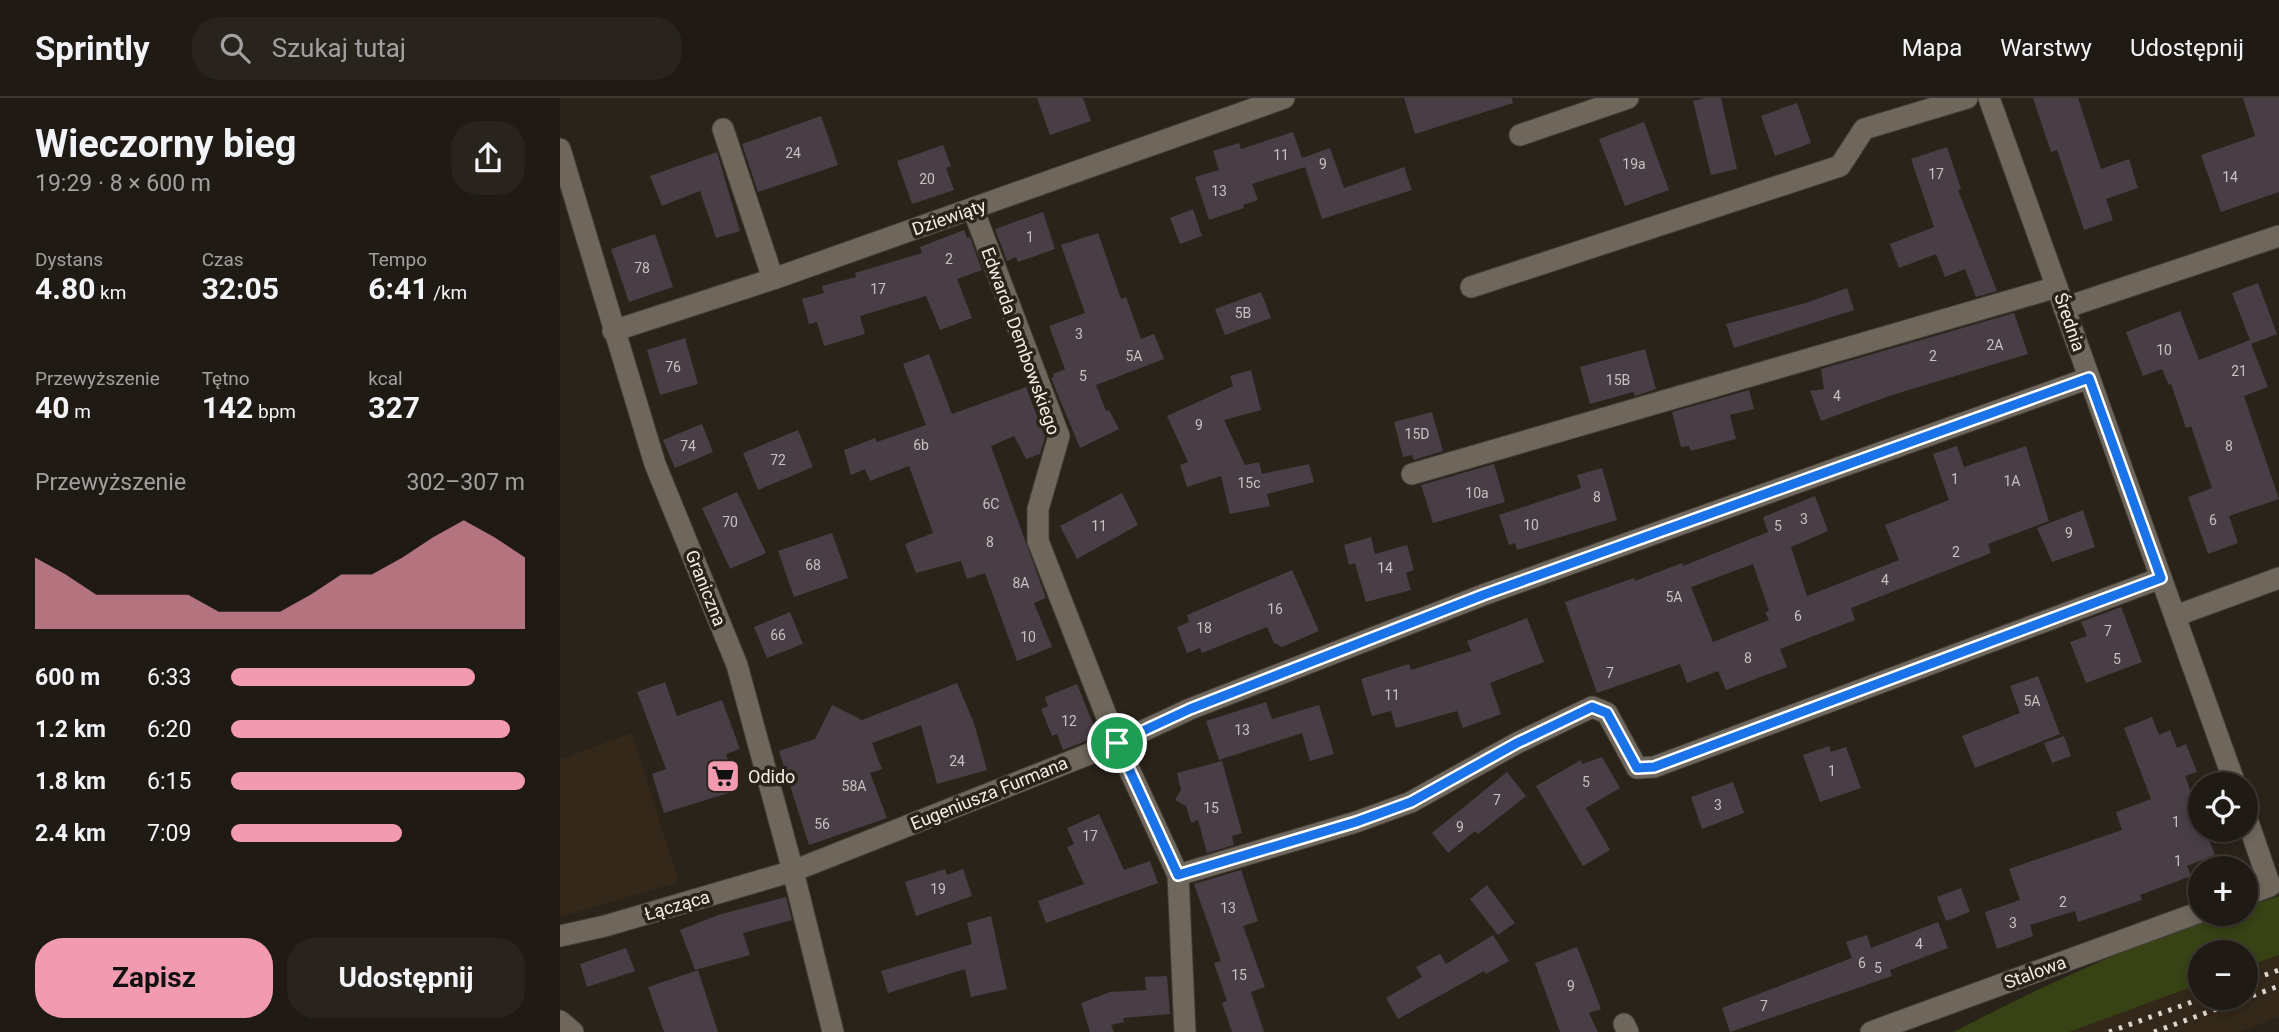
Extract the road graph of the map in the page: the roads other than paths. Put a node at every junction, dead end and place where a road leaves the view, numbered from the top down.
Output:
1 (1284, 98) edge
2 (1628, 98) edge
3 (1967, 98) edge
4 (1989, 98) edge
5 (723, 129) dead end
6 (1520, 135) dead end
7 (560, 149) edge
8 (565, 186) edge
9 (973, 209) junction
10 (2279, 236) edge
11 (772, 279) junction
12 (1471, 287) dead end
13 (2057, 287) junction
14 (2064, 308) junction
15 (613, 331) junction
16 (2089, 378) junction
17 (1412, 474) dead end
18 (2161, 578) junction
19 (2279, 578) edge
20 (2175, 616) junction
21 (1117, 743) junction
22 (2231, 772) edge
23 (2258, 842) edge
24 (793, 871) junction
25 (2272, 874) edge
26 (1178, 875) junction
27 (2258, 885) edge
28 (2188, 916) edge
29 (560, 936) edge
30 (560, 1021) edge
31 (573, 1032) edge
32 (833, 1032) edge
33 (1185, 1032) edge
34 (1871, 1032) edge

1 - 9 street, Dziewiąty
2 - 6 street
3 - 12 street
4 - 13 street, Średnia
5 - 11 street
7 - 8 street, Graniczna
8 - 15 street, Graniczna
9 - 11 street, Dziewiąty
9 - 21 street, Edwarda Dembowskiego
10 - 14 street
11 - 15 street, Dziewiąty
13 - 14 street, Średnia
13 - 17 street
14 - 16 street, Średnia
15 - 24 street, Graniczna
16 - 18 street, Średnia
16 - 21 street, Eugeniusza Furmana
18 - 20 street, Średnia
18 - 26 street
19 - 20 street
20 - 22 street, Średnia
21 - 24 street, Eugeniusza Furmana
21 - 26 street, Edwarda Dembowskiego
23 - 25 street
24 - 29 street, Łącząca
24 - 32 street, Graniczna
25 - 27 street
26 - 33 street, Edwarda Dembowskiego
28 - 34 street, Stalowa
30 - 31 street

